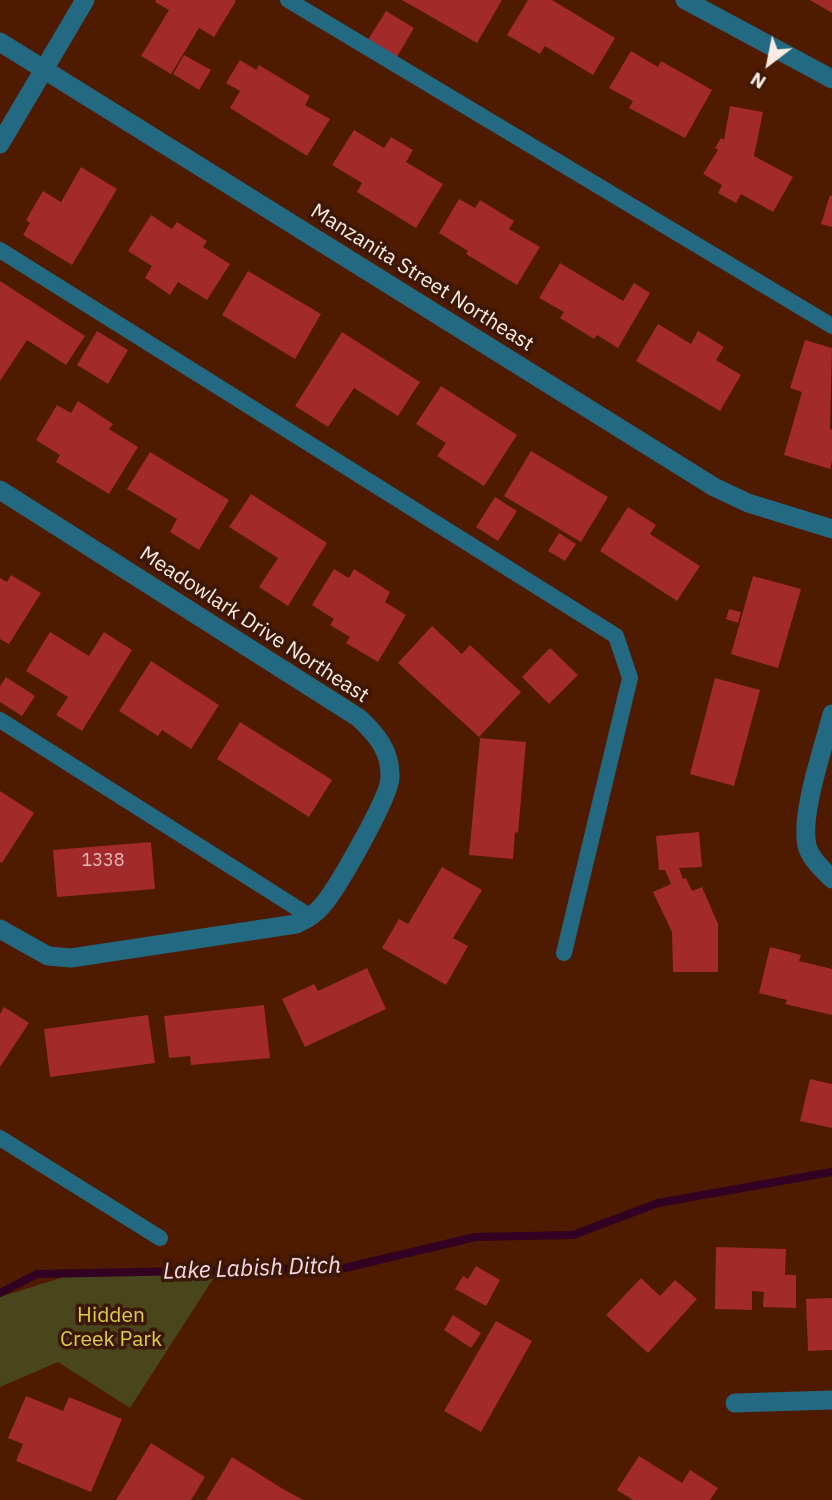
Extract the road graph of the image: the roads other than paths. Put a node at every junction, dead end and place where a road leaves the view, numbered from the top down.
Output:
1 (85, 0) edge
2 (288, 0) edge
3 (685, 0) edge
4 (0, 42) edge
5 (44, 70) junction
6 (832, 79) edge
7 (0, 144) edge
8 (0, 250) edge
9 (832, 326) edge
10 (0, 490) edge
11 (832, 529) edge
12 (832, 714) edge
13 (0, 720) edge
14 (827, 874) edge
15 (311, 917) junction
16 (0, 929) edge
17 (564, 953) dead end
18 (0, 1138) edge
19 (160, 1238) dead end
20 (832, 1400) edge
21 (735, 1403) dead end

1 - 5 street
2 - 9 lane
3 - 6 street
4 - 5 street, Manzanita Street Northeast
5 - 7 street
5 - 11 street, Manzanita Street Northeast
8 - 17 lane
10 - 15 street, Meadowlark Drive Northeast
12 - 14 street
13 - 15 lane
15 - 16 street
18 - 19 lane
20 - 21 street

